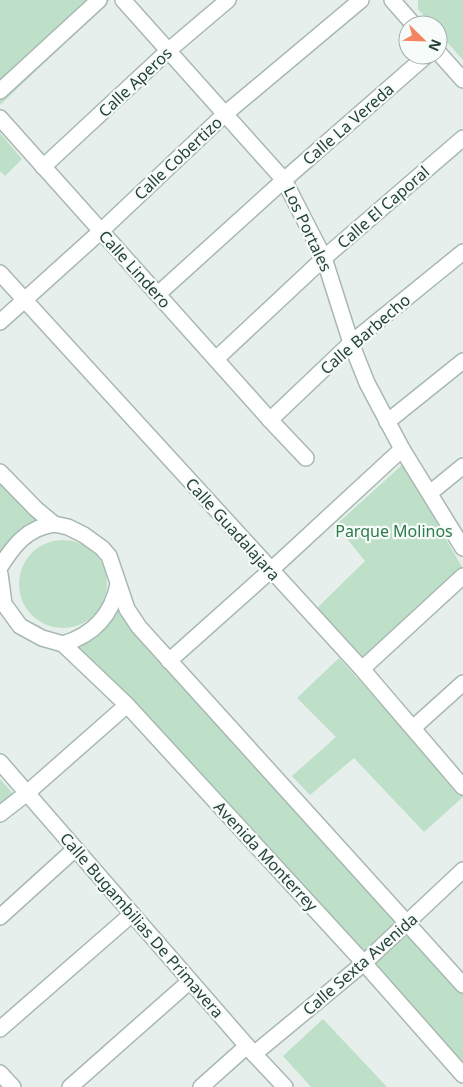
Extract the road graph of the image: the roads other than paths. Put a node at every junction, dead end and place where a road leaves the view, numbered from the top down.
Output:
1 (99, 0) edge
2 (123, 0) edge
3 (228, 0) edge
4 (361, 0) edge
5 (399, 3) edge
6 (407, 15) edge
7 (169, 50) junction
8 (448, 63) edge
9 (416, 65) edge
10 (463, 80) edge
11 (0, 91) edge
12 (225, 114) junction
13 (0, 118) edge
14 (463, 138) edge
15 (43, 168) junction
16 (284, 180) junction
17 (101, 230) junction
18 (463, 252) edge
19 (324, 258) junction
20 (0, 273) edge
21 (158, 294) junction
22 (25, 301) junction
23 (0, 322) edge
24 (351, 343) junction
25 (216, 359) junction
26 (463, 361) edge
27 (270, 420) junction
28 (387, 422) junction
29 (402, 449) junction
30 (306, 458) dead end
31 (463, 466) edge
32 (0, 472) edge
33 (430, 492) junction
34 (54, 524) junction
35 (463, 548) edge
36 (0, 567) edge
37 (271, 570) junction
38 (0, 574) edge
39 (463, 576) edge
40 (118, 584) junction
41 (63, 644) junction
42 (169, 661) junction
43 (362, 669) junction
44 (463, 682) edge
45 (127, 705) junction
46 (413, 728) junction
47 (0, 762) edge
48 (463, 787) edge
49 (27, 793) junction
50 (0, 814) edge
51 (75, 849) junction
52 (463, 870) edge
53 (132, 914) junction
54 (0, 917) edge
55 (407, 923) junction
56 (364, 963) junction
57 (190, 981) junction
58 (463, 985) edge
59 (0, 1029) edge
60 (250, 1050) junction
61 (0, 1073) edge
62 (463, 1075) edge
63 (13, 1087) edge
64 (70, 1087) edge
65 (201, 1087) edge
66 (285, 1087) edge

1 - 11 street
2 - 7 street, Los Portales
3 - 7 street, Calle Aperos
4 - 12 street, Calle Cobertizo
5 - 6 street
7 - 12 street, Los Portales
7 - 15 street, Calle Aperos
8 - 10 street
9 - 16 street, Calle La Vereda
12 - 16 street, Los Portales
12 - 17 street, Calle Cobertizo
13 - 15 street, Calle Lindero
14 - 19 street, Calle El Caporal
15 - 17 street, Calle Lindero
16 - 19 street, Los Portales
16 - 21 street, Calle La Vereda
17 - 21 street, Calle Lindero
17 - 22 street, Calle Cobertizo
18 - 24 street, Calle Barbecho
19 - 24 street, Los Portales
19 - 25 street, Calle El Caporal
20 - 22 street, Calle Guadalajara
21 - 25 street, Calle Lindero
22 - 23 street, Calle Cobertizo
22 - 37 street, Calle Guadalajara
24 - 27 street, Calle Barbecho
24 - 28 street, Los Portales
25 - 27 street, Calle Lindero
26 - 28 street
27 - 30 street, Calle Lindero
28 - 29 street, Los Portales
29 - 33 street, Los Portales
29 - 37 street
31 - 33 street
32 - 34 street
33 - 35 street, Los Portales
34 - 36 street
34 - 40 street
37 - 42 street
37 - 43 street, Calle Guadalajara
38 - 41 street, Avenida Monterrey
39 - 43 street
40 - 41 street
40 - 42 street
41 - 45 street, Avenida Monterrey
42 - 55 street
43 - 46 street, Calle Guadalajara
44 - 46 street
45 - 49 street
45 - 56 street, Avenida Monterrey
46 - 48 street, Calle Guadalajara
47 - 49 street, Calle Bugambilias De Primavera
49 - 50 street
49 - 51 street, Calle Bugambilias De Primavera
51 - 53 street, Calle Bugambilias De Primavera
51 - 54 street
52 - 55 street, Calle Sexta Avenida
53 - 57 street, Calle Bugambilias De Primavera
53 - 59 street
55 - 56 street, Calle Sexta Avenida
55 - 58 street
56 - 60 street, Calle Sexta Avenida
56 - 62 street, Avenida Monterrey
57 - 60 street, Calle Bugambilias De Primavera
57 - 64 street
60 - 65 street, Calle Sexta Avenida
60 - 66 street, Calle Bugambilias De Primavera
61 - 63 street

